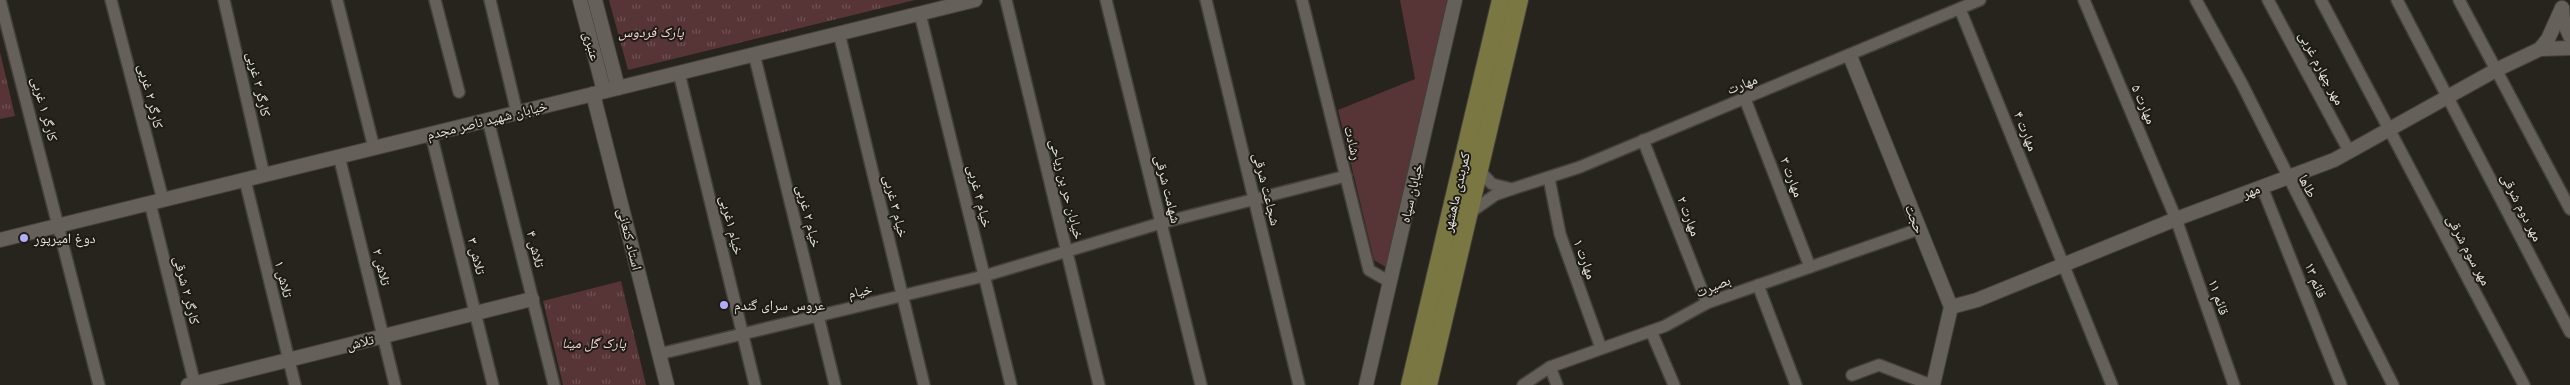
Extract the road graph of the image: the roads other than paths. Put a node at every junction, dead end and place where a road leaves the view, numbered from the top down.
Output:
1 (111, 0) edge
2 (224, 0) edge
3 (337, 0) edge
4 (435, 0) edge
5 (490, 0) edge
6 (580, 0) edge
7 (595, 0) edge
8 (975, 0) edge
9 (1006, 0) edge
10 (1106, 0) edge
11 (1206, 0) edge
12 (1302, 0) edge
13 (1455, 0) edge
14 (1501, 0) edge
15 (1518, 0) edge
16 (1980, 0) edge
17 (2084, 0) edge
18 (2196, 0) edge
19 (2268, 0) edge
20 (2320, 0) edge
21 (2397, 0) edge
22 (2459, 0) edge
23 (2563, 4) edge
24 (1, 7) edge
25 (1960, 9) junction
26 (920, 14) junction
27 (839, 33) junction
28 (2570, 36) edge
29 (2570, 48) edge
30 (2540, 49) junction
31 (754, 54) junction
32 (1850, 56) junction
33 (2496, 70) junction
34 (679, 73) junction
35 (618, 88) junction
36 (458, 92) dead end
37 (598, 93) junction
38 (2448, 96) junction
39 (1745, 99) junction
40 (516, 113) junction
41 (488, 120) junction
42 (2388, 129) junction
43 (431, 134) junction
44 (1643, 140) junction
45 (374, 148) junction
46 (2349, 151) junction
47 (339, 156) junction
48 (1478, 169) junction
49 (264, 175) junction
50 (1346, 176) junction
51 (2287, 177) junction
52 (1549, 178) junction
53 (245, 180) junction
54 (2262, 186) junction
55 (1512, 189) junction
56 (1254, 200) junction
57 (156, 201) junction
58 (2570, 209) edge
59 (1468, 214) junction
60 (2176, 219) junction
61 (1161, 223) junction
62 (60, 225) junction
63 (1919, 229) junction
64 (0, 240) edge
65 (1067, 251) junction
66 (2064, 264) junction
67 (1810, 267) junction
68 (984, 276) junction
69 (1390, 282) junction
70 (1758, 285) junction
71 (903, 296) junction
72 (532, 299) junction
73 (1707, 303) junction
74 (1951, 307) junction
75 (475, 313) junction
76 (818, 316) junction
77 (1651, 331) junction
78 (2570, 332) edge
79 (743, 334) junction
80 (383, 336) junction
81 (1602, 348) junction
82 (659, 354) junction
83 (289, 360) junction
84 (1550, 366) junction
85 (1852, 375) dead end
86 (192, 384) edge
87 (99, 385) edge
88 (295, 385) edge
89 (395, 385) edge
90 (493, 385) edge
91 (554, 385) edge
92 (667, 385) edge
93 (755, 385) edge
94 (835, 385) edge
95 (924, 385) edge
96 (1011, 385) edge
97 (1099, 385) edge
98 (1201, 385) edge
99 (1299, 385) edge
100 (1366, 385) edge
101 (1410, 385) edge
102 (1428, 385) edge
103 (1524, 385) edge
104 (1557, 385) edge
105 (1674, 385) edge
106 (1796, 385) edge
107 (1932, 385) edge
108 (2112, 385) edge
109 (2234, 385) edge
110 (2341, 385) edge
111 (2393, 385) edge
112 (2524, 385) edge

1 - 57 street, کارگر ۲ غربی
2 - 49 street, کارگر ۳ غربی
3 - 45 street
4 - 36 street
5 - 40 street
6 - 37 street, عنبری
7 - 35 street, عنبری
8 - 26 street, خیابان شهید ناصر مجدم
9 - 65 street, خیابان حر بن ریاحی
10 - 61 street, شهامت شرقی
11 - 56 street, شجاعت شرقی
12 - 50 street, رشادت
13 - 69 street, خیابان سپاه
14 - 101 main road, کمربندی ماهشهر
15 - 48 main road, کمربندی ماهشهر
16 - 25 street, مهارت
17 - 60 street, مهارت ۵
18 - 51 street, طاها
19 - 46 street, مهر چهارم غربی
20 - 42 street, مهر سوم شرقی
21 - 38 street, مهر دوم شرقی
22 - 33 street
23 - 28 street
23 - 30 street
24 - 62 street, کارگر ۱ غربی
25 - 32 street, مهارت
25 - 66 street, مهارت ۴
26 - 27 street, خیابان شهید ناصر مجدم
26 - 68 street, خیام ۴ غربی
27 - 31 street, خیابان شهید ناصر مجدم
27 - 71 street, خیام ۳ غربی
29 - 30 street, مهر
30 - 33 street, مهر
31 - 34 street, خیابان شهید ناصر مجدم
31 - 76 street, خیام ۲ غربی
32 - 39 street, مهارت
32 - 63 street, حجت
33 - 38 street, مهر
33 - 58 street
34 - 35 street, خیابان شهید ناصر مجدم
34 - 79 street, خیام ۱غربی
35 - 37 street, خیابان شهید ناصر مجدم
37 - 40 street, خیابان شهید ناصر مجدم
37 - 82 street, استاد کنعانی
38 - 42 street, مهر
38 - 78 street, مهر دوم شرقی
39 - 44 street, مهارت
39 - 67 street, مهارت ۳
40 - 41 street, خیابان شهید ناصر مجدم
41 - 43 street, خیابان شهید ناصر مجدم
41 - 72 street, تلاش ۴
42 - 46 street, مهر
42 - 112 street, مهر سوم شرقی
43 - 45 street, خیابان شهید ناصر مجدم
43 - 75 street, تلاش ۳
44 - 52 street, مهارت
44 - 73 street, مهارت ۲
45 - 47 street, خیابان شهید ناصر مجدم
46 - 51 street, مهر
47 - 49 street, خیابان شهید ناصر مجدم
47 - 80 street, تلاش ۲
48 - 55 street
48 - 59 main road, کمربندی ماهشهر
49 - 53 street, خیابان شهید ناصر مجدم
50 - 56 street, خیام
50 - 69 street, رشادت
51 - 54 street, مهر
51 - 111 street, طاها
52 - 55 street, مهارت
52 - 81 street, مهارت ۱
53 - 57 street, خیابان شهید ناصر مجدم
53 - 83 street, تلاش ۱
54 - 60 street, مهر
54 - 110 street, قائم ۱۳
55 - 59 street, مهارت
56 - 61 street, خیام
56 - 99 street, شجاعت شرقی
57 - 62 street, خیابان شهید ناصر مجدم
57 - 86 street, کارگر ۲ شرقی
59 - 102 main road, کمربندی ماهشهر
60 - 66 street, مهر
60 - 109 street, قائم ۱۱
61 - 65 street, خیام
61 - 98 street, شهامت شرقی
62 - 64 street, خیابان شهید ناصر مجدم
62 - 87 street, کارگر ۱ غربی
63 - 67 street, بصیرت
63 - 74 street, حجت
65 - 68 street, خیام
65 - 97 street, خیابان حر بن ریاحی
66 - 74 street, مهر
66 - 108 street, مهارت ۴
67 - 70 street, بصیرت
68 - 71 street, خیام
68 - 96 street, خیام ۴ غربی
69 - 100 street, خیابان سپاه
70 - 73 street, بصیرت
70 - 106 street
71 - 76 street, خیام
71 - 95 street, خیام ۳ غربی
72 - 75 street, تلاش
72 - 91 street, تلاش ۴
73 - 77 street, بصیرت
74 - 107 street
75 - 80 street, تلاش
75 - 90 street, تلاش ۳
76 - 79 street, خیام
76 - 94 street, خیام ۲ غربی
77 - 81 street, بصیرت
77 - 105 street
79 - 82 street, خیام
79 - 93 street, خیام ۱غربی
80 - 83 street, تلاش
80 - 89 street, تلاش ۲
81 - 84 street, بصیرت
82 - 92 street, استاد کنعانی
83 - 86 street, تلاش
83 - 88 street, تلاش ۱
84 - 103 street, بصیرت
84 - 104 street
85 - 107 street

